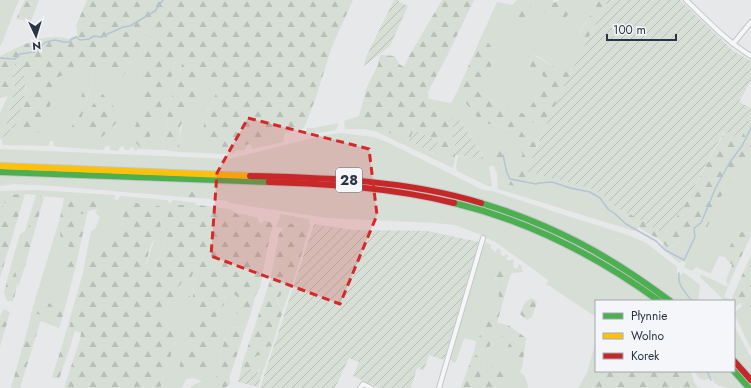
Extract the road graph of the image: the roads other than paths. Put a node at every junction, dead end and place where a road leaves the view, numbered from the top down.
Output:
1 (686, 0) edge
2 (751, 22) edge
3 (733, 44) junction
4 (751, 56) edge
5 (0, 166) edge
6 (0, 172) edge
7 (483, 238) dead end
8 (658, 300) edge
9 (669, 300) edge
10 (735, 362) edge
11 (735, 372) edge
12 (751, 380) edge
13 (360, 388) edge
14 (371, 388) edge
15 (439, 388) edge
16 (749, 388) edge

1 - 3 street
2 - 3 street
3 - 4 street
5 - 9 main road, 28
6 - 8 main road, 28
7 - 15 street
10 - 12 main road
11 - 16 main road
13 - 14 street

